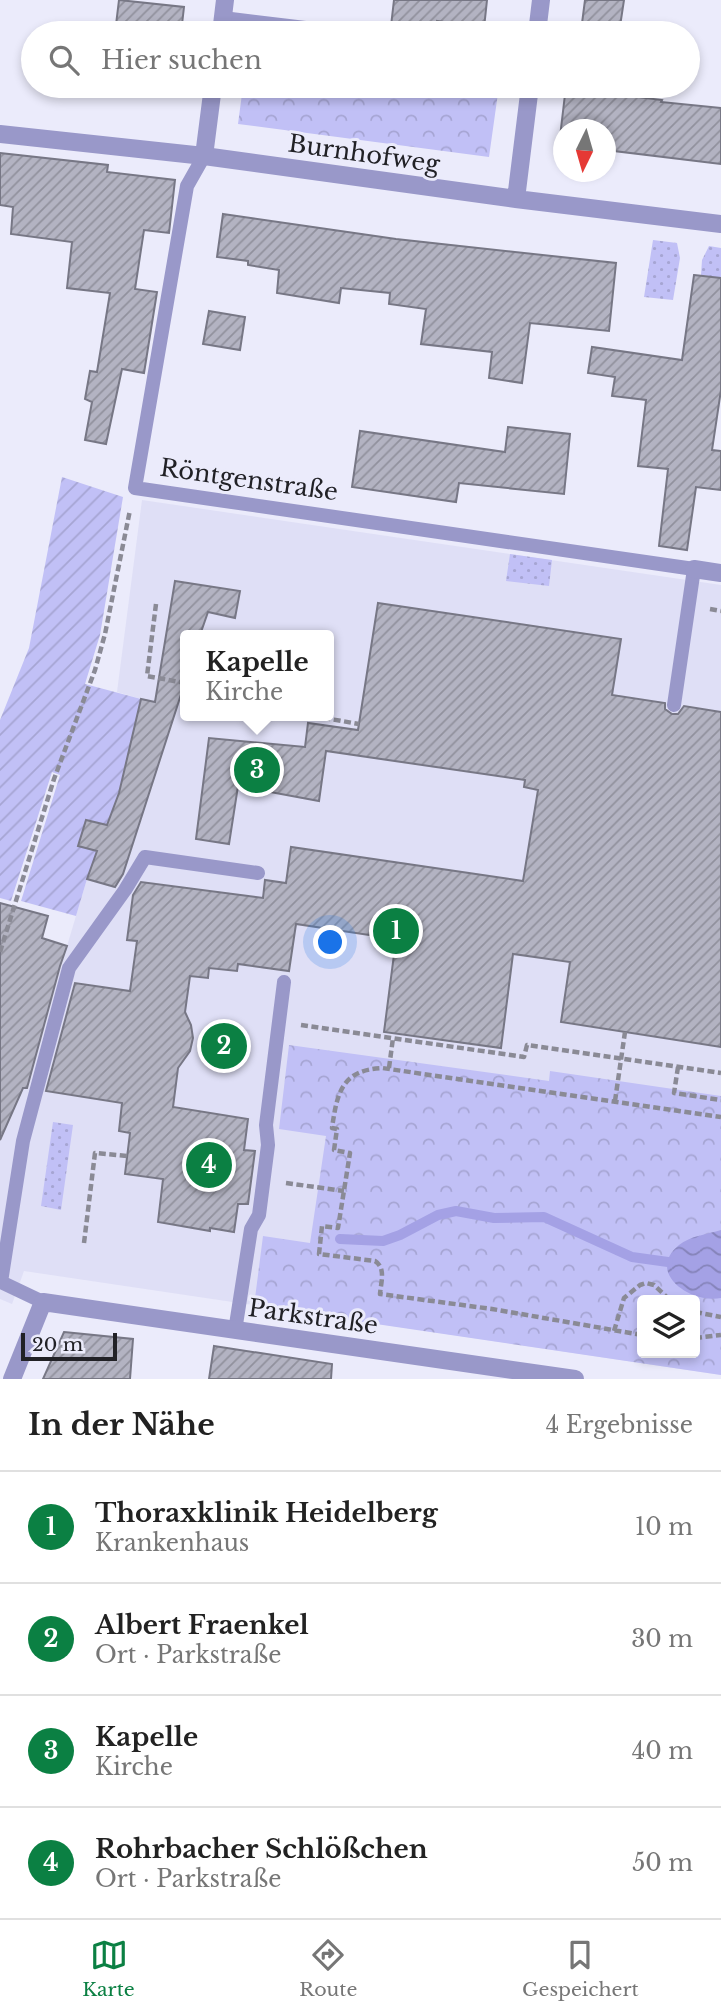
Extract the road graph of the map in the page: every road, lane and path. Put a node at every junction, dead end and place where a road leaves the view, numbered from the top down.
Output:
1 (541, 0) edge
2 (223, 17) edge
3 (254, 21) edge
4 (538, 21) edge
5 (211, 98) edge
6 (529, 98) edge
7 (0, 134) edge
8 (204, 156) junction
9 (516, 199) junction
10 (721, 225) edge
11 (135, 488) junction
12 (694, 569) junction
13 (721, 573) edge
14 (156, 604) dead end
15 (180, 682) edge
16 (674, 705) dead end
17 (334, 720) edge
18 (359, 724) dead end
19 (258, 873) dead end
20 (0, 952) edge
21 (284, 982) dead end
22 (280, 1022) junction
23 (625, 1032) dead end
24 (393, 1038) junction
25 (621, 1059) junction
26 (678, 1067) junction
27 (389, 1068) junction
28 (721, 1073) edge
29 (721, 1100) edge
30 (615, 1101) junction
31 (721, 1117) edge
32 (127, 1156) dead end
33 (323, 1188) dead end
34 (344, 1191) junction
35 (84, 1243) dead end
36 (664, 1295) edge
37 (43, 1302) junction
38 (700, 1313) edge
39 (721, 1317) edge
40 (236, 1331) junction
41 (614, 1331) junction
42 (637, 1334) edge
43 (721, 1335) edge
44 (700, 1337) edge
45 (12, 1379) edge
46 (575, 1379) edge

1 - 4 street
2 - 3 lane
5 - 8 street, Röntgenstraße
6 - 9 street
7 - 8 street, Burnhofweg
8 - 9 street, Burnhofweg
8 - 11 lane, Röntgenstraße
9 - 10 street, Burnhofweg
11 - 12 lane, Röntgenstraße
11 - 20 path
12 - 13 street, Röntgenstraße
12 - 16 lane
14 - 15 path
17 - 18 path
19 - 37 lane
21 - 22 lane
22 - 24 path
22 - 40 lane
23 - 25 path
24 - 25 path
24 - 27 path
25 - 26 path
25 - 30 path
26 - 28 path
26 - 29 path
27 - 30 path
27 - 34 path
30 - 31 path
32 - 35 path
33 - 34 path
34 - 41 path
36 - 41 path
37 - 40 street, Parkstraße
37 - 45 street
38 - 39 path
40 - 46 street, Parkstraße
41 - 42 path
43 - 44 path

